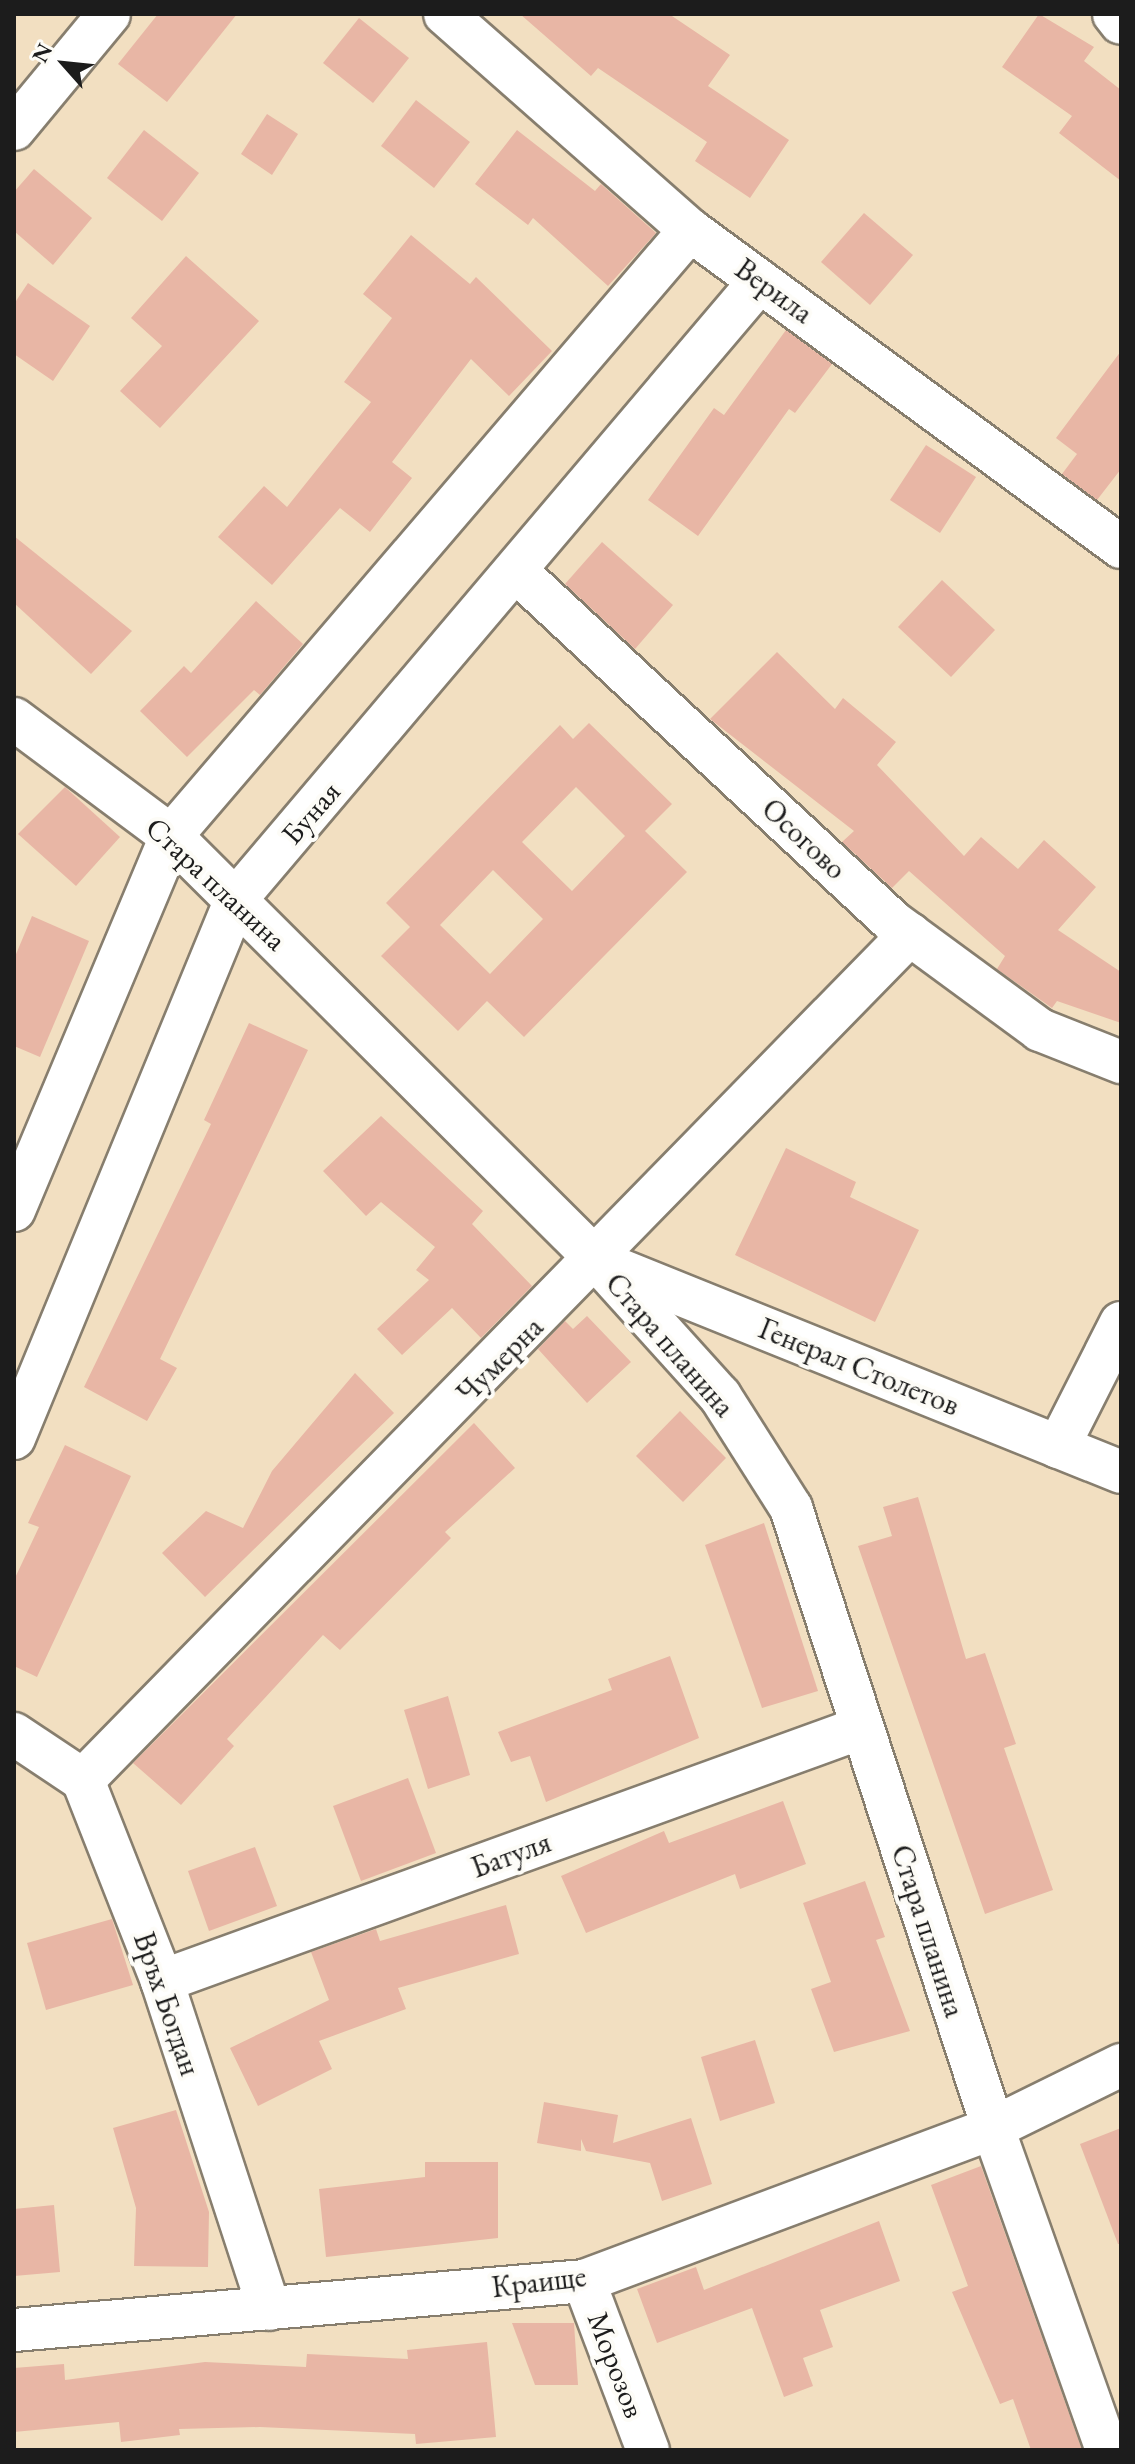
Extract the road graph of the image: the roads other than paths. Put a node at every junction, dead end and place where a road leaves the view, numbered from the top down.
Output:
1 (109, 14) edge
2 (445, 14) edge
3 (1114, 14) edge
4 (1121, 23) edge
5 (14, 129) edge
6 (690, 230) junction
7 (760, 281) junction
8 (1121, 547) edge
9 (517, 572) junction
10 (14, 719) edge
11 (171, 836) junction
12 (236, 899) junction
13 (910, 934) junction
14 (1121, 1062) edge
15 (14, 1210) edge
16 (597, 1260) junction
17 (1121, 1323) edge
18 (14, 1438) edge
19 (1058, 1447) junction
20 (1121, 1472) edge
21 (861, 1728) junction
22 (14, 1734) edge
23 (83, 1780) junction
24 (162, 1981) junction
25 (1121, 2065) edge
26 (993, 2128) junction
27 (584, 2281) junction
28 (269, 2309) junction
29 (14, 2330) edge
30 (648, 2450) edge
31 (1107, 2450) edge

1 - 5 street
2 - 6 street, Верила
3 - 4 street
6 - 7 street, Верила
6 - 11 street
7 - 8 street, Верила
7 - 9 street, Буная
9 - 12 street, Буная
9 - 13 street, Осогово
10 - 11 street, Стара планина
11 - 12 street, Стара планина
11 - 15 street
12 - 16 street, Стара планина
12 - 18 street, Буная
13 - 14 street, Осогово
13 - 16 street, Чумерна
16 - 19 street, Генерал Столетов
16 - 21 street, Стара планина
16 - 23 street, Чумерна
17 - 19 street
19 - 20 street, Генерал Столетов
21 - 24 street, Батуля
21 - 26 street, Стара планина
22 - 23 street
23 - 24 street, Връх Богдан
24 - 28 street, Връх Богдан
25 - 26 street, Краище
26 - 27 street, Краище
26 - 31 street, Стара планина
27 - 28 street, Краище
27 - 30 street, Морозов
28 - 29 street, Краище

